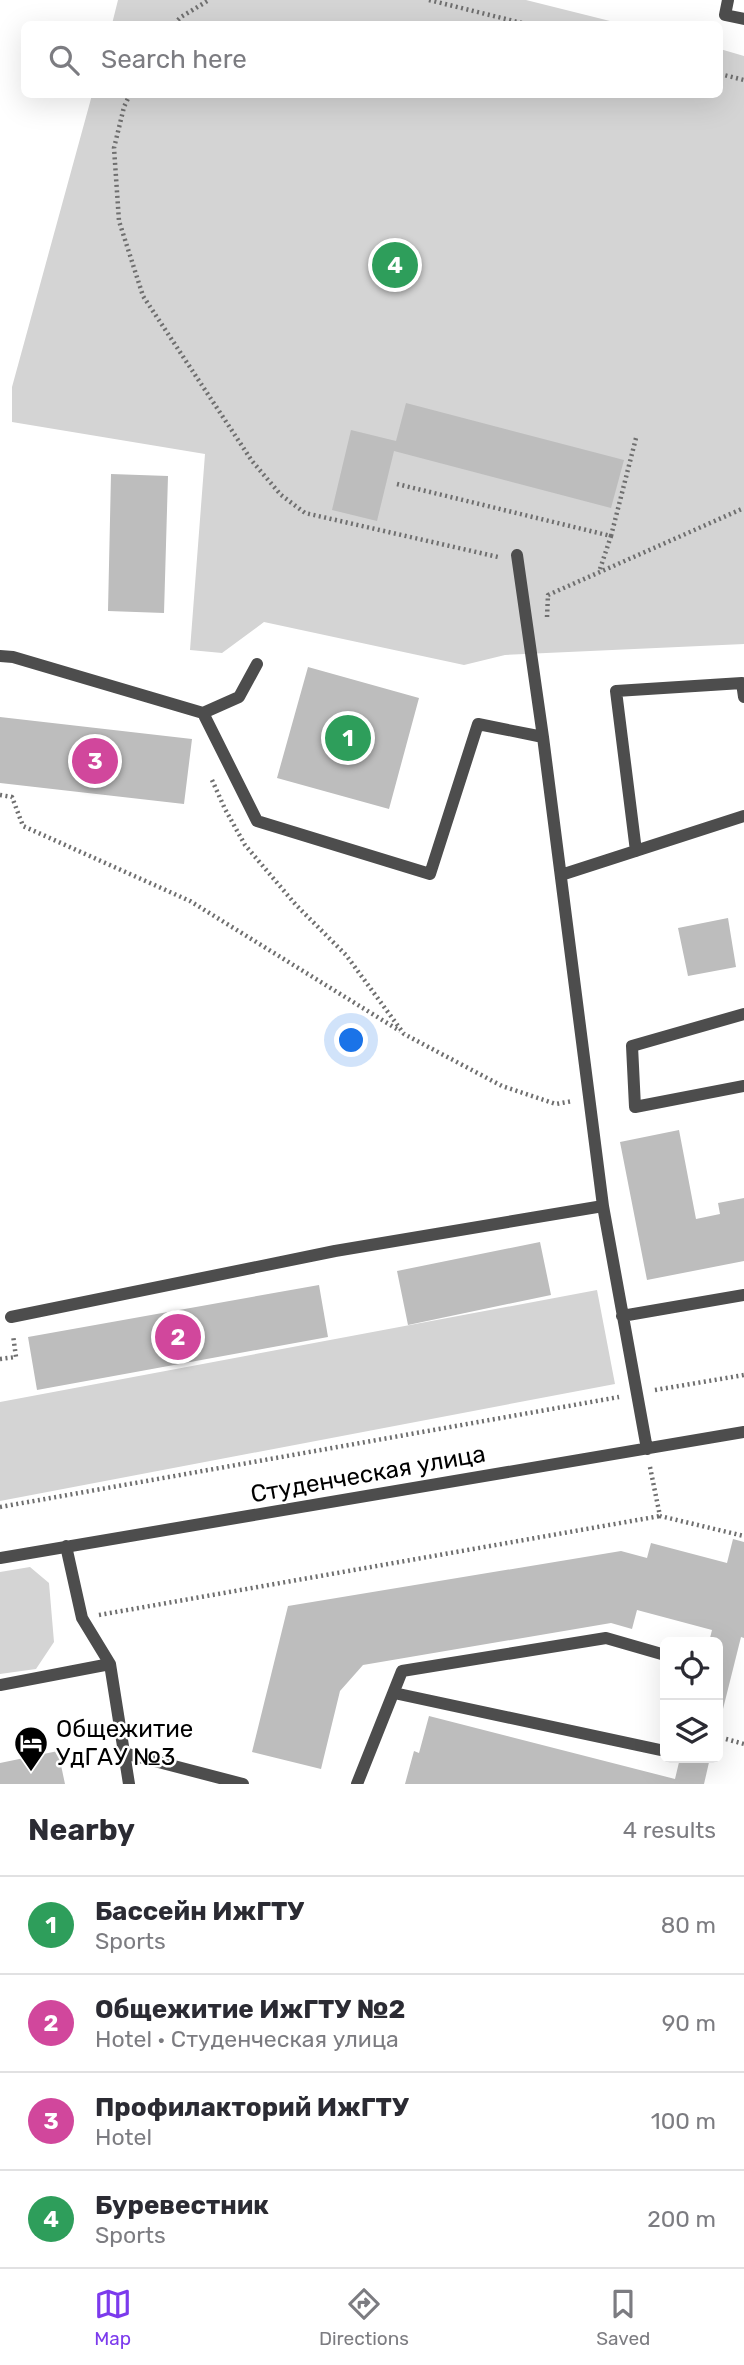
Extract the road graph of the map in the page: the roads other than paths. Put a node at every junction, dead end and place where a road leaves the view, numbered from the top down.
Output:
1 (728, 0) edge
2 (744, 19) edge
3 (517, 561) road end
4 (0, 656) edge
5 (257, 664) dead end
6 (744, 697) edge
7 (203, 713) junction
8 (543, 737) junction
9 (744, 816) edge
10 (636, 850) junction
11 (561, 875) junction
12 (744, 1014) edge
13 (744, 1086) edge
14 (603, 1206) junction
15 (744, 1295) edge
16 (622, 1316) junction
17 (11, 1317) road end
18 (744, 1432) edge
19 (647, 1449) junction
20 (66, 1546) junction
21 (0, 1558) edge
22 (660, 1653) edge
23 (110, 1664) junction
24 (0, 1685) edge
25 (394, 1693) junction
26 (660, 1750) edge
27 (124, 1753) junction
28 (129, 1784) edge
29 (243, 1784) edge
30 (357, 1784) edge

1 - 2 street
3 - 8 street
4 - 7 street
5 - 7 street
6 - 10 street
7 - 8 street
8 - 11 street
9 - 10 street
10 - 11 street
11 - 14 street
12 - 13 street
14 - 16 street
14 - 17 street
15 - 16 street
16 - 19 street
18 - 19 street, Студенческая улица
19 - 20 street, Студенческая улица
20 - 21 street, Студенческая улица
20 - 23 street
22 - 25 street
23 - 24 street
23 - 27 street
25 - 26 street
25 - 30 street
27 - 28 street
27 - 29 street

